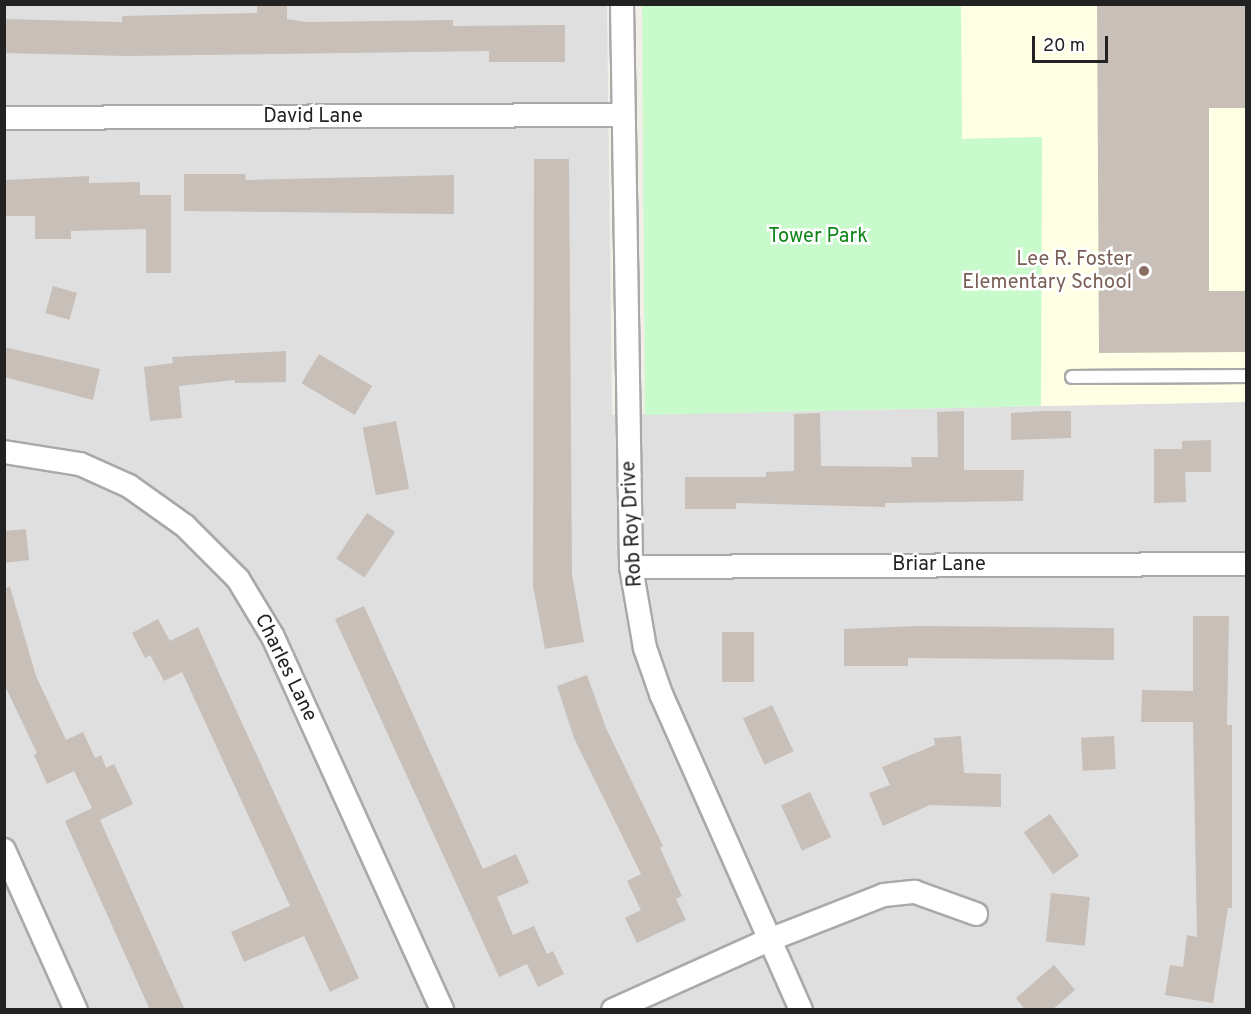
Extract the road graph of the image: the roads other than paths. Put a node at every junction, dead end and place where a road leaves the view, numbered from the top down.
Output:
1 (622, 4) edge
2 (622, 115) junction
3 (4, 118) edge
4 (1072, 376) dead end
5 (1246, 376) edge
6 (4, 452) edge
7 (1246, 564) edge
8 (631, 567) junction
9 (4, 850) edge
10 (976, 914) dead end
11 (769, 940) junction
12 (76, 1010) edge
13 (442, 1010) edge
14 (613, 1010) edge
15 (801, 1010) edge

1 - 2 street, Rob Roy Drive
2 - 3 street, David Lane
2 - 8 street, Rob Roy Drive
4 - 5 lane
6 - 13 street, Charles Lane
7 - 8 street, Briar Lane
8 - 11 street, Rob Roy Drive
9 - 12 street
10 - 11 street
11 - 14 street
11 - 15 street, Rob Roy Drive

